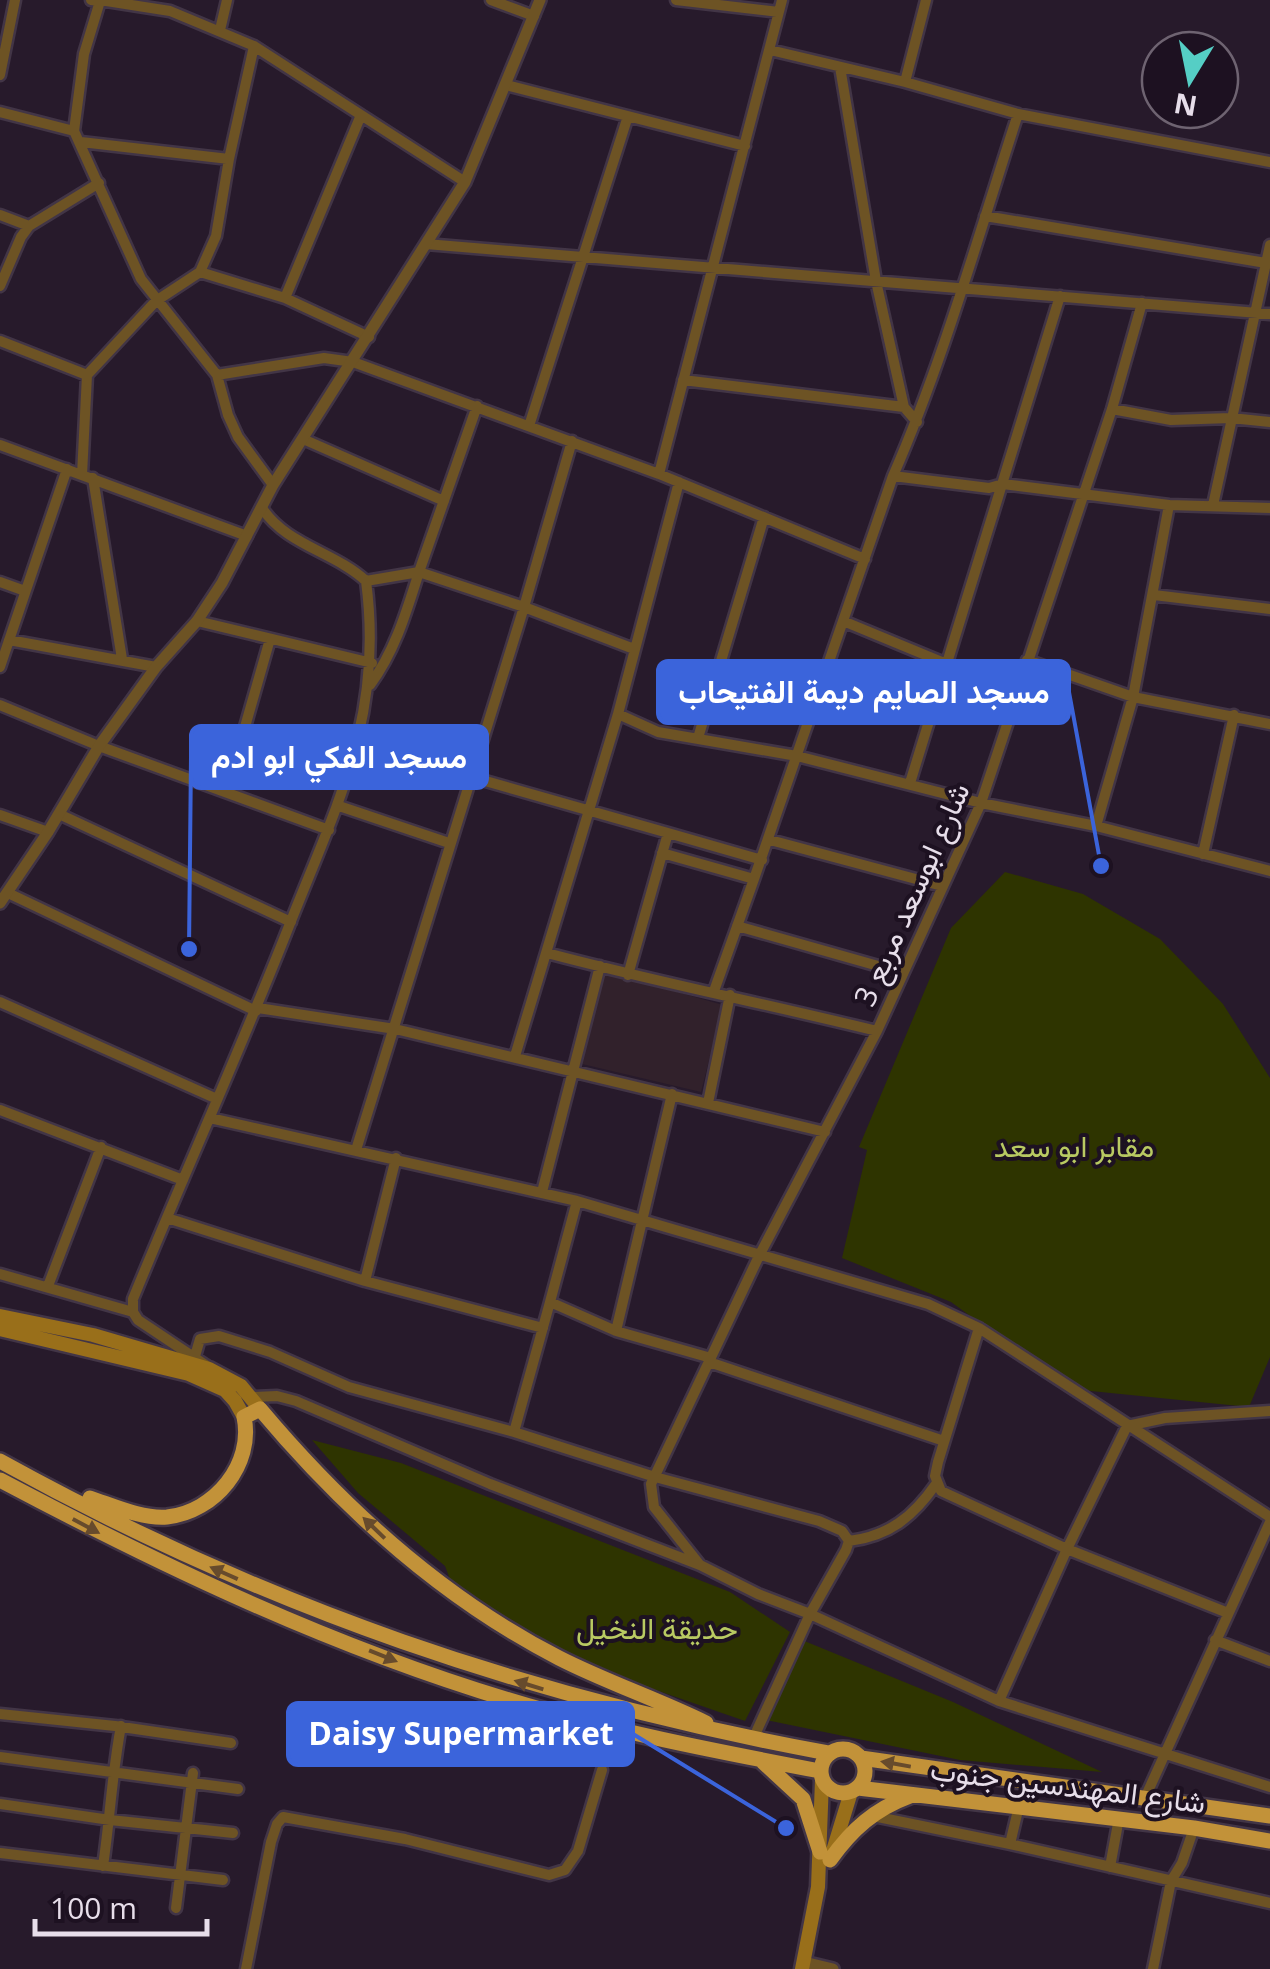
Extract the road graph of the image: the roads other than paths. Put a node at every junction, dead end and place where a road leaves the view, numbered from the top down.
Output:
1 (91, 0) edge
2 (100, 0) edge
3 (227, 0) edge
4 (491, 0) edge
5 (540, 0) edge
6 (676, 0) edge
7 (926, 0) edge
8 (9, 3) edge
9 (781, 6) edge
10 (534, 16) junction
11 (220, 30) junction
12 (254, 46) junction
13 (770, 50) junction
14 (840, 67) junction
15 (0, 75) edge
16 (905, 82) junction
17 (506, 84) junction
18 (0, 112) edge
19 (1018, 114) junction
20 (360, 115) junction
21 (628, 116) junction
22 (74, 131) junction
23 (80, 142) junction
24 (746, 146) junction
25 (228, 160) junction
26 (1270, 162) edge
27 (465, 182) junction
28 (100, 183) junction
29 (0, 216) edge
30 (985, 216) junction
31 (29, 226) junction
32 (426, 244) junction
33 (1270, 245) edge
34 (583, 257) junction
35 (1266, 264) junction
36 (714, 268) junction
37 (200, 272) junction
38 (876, 281) junction
39 (0, 286) edge
40 (964, 288) junction
41 (1060, 296) junction
42 (286, 298) junction
43 (156, 302) junction
44 (1142, 303) junction
45 (1253, 312) junction
46 (1270, 314) edge
47 (368, 337) junction
48 (0, 341) edge
49 (353, 362) junction
50 (217, 374) junction
51 (87, 375) junction
52 (683, 380) junction
53 (477, 406) junction
54 (904, 406) junction
55 (1112, 408) junction
56 (1231, 418) junction
57 (916, 422) junction
58 (1270, 422) edge
59 (529, 426) junction
60 (303, 439) junction
61 (572, 441) junction
62 (0, 445) edge
63 (67, 469) junction
64 (658, 474) junction
65 (87, 476) junction
66 (893, 476) junction
67 (679, 482) junction
68 (274, 484) junction
69 (1003, 484) junction
70 (1085, 492) junction
71 (444, 501) junction
72 (1170, 504) junction
73 (1213, 504) junction
74 (262, 508) junction
75 (1270, 508) edge
76 (764, 516) junction
77 (247, 536) junction
78 (866, 559) junction
79 (419, 572) junction
80 (366, 581) junction
81 (0, 582) edge
82 (25, 591) junction
83 (1154, 596) junction
84 (524, 606) junction
85 (1270, 609) edge
86 (196, 621) junction
87 (843, 621) junction
88 (270, 639) junction
89 (9, 640) junction
90 (634, 649) junction
91 (122, 658) junction
92 (1026, 660) junction
93 (372, 663) junction
94 (947, 664) junction
95 (0, 667) edge
96 (156, 667) junction
97 (1019, 685) junction
98 (369, 686) junction
99 (1132, 697) junction
100 (0, 706) edge
101 (618, 714) junction
102 (1234, 715) junction
103 (1270, 724) edge
104 (698, 738) junction
105 (359, 745) junction
106 (100, 746) junction
107 (797, 756) junction
108 (472, 776) junction
109 (910, 783) junction
110 (226, 790) junction
111 (981, 803) junction
112 (339, 806) junction
113 (590, 812) junction
114 (60, 814) junction
115 (0, 815) edge
116 (1096, 826) junction
117 (329, 830) junction
118 (48, 832) junction
119 (668, 833) junction
120 (770, 840) junction
121 (449, 843) junction
122 (662, 853) junction
123 (1202, 854) junction
124 (762, 860) junction
125 (1270, 871) edge
126 (754, 879) junction
127 (942, 886) junction
128 (4, 898) edge
129 (290, 922) junction
130 (737, 926) junction
131 (547, 952) junction
132 (600, 966) junction
133 (903, 973) junction
134 (628, 974) junction
135 (714, 991) junction
136 (730, 995) junction
137 (0, 1002) edge
138 (257, 1010) junction
139 (394, 1029) junction
140 (877, 1031) junction
141 (515, 1056) junction
142 (574, 1070) junction
143 (672, 1094) junction
144 (217, 1099) junction
145 (708, 1102) junction
146 (0, 1110) edge
147 (210, 1118) junction
148 (825, 1132) junction
149 (101, 1147) junction
150 (356, 1150) junction
151 (396, 1158) junction
152 (183, 1180) junction
153 (542, 1192) junction
154 (576, 1201) junction
155 (167, 1218) junction
156 (642, 1218) junction
157 (759, 1256) junction
158 (0, 1274) edge
159 (365, 1280) junction
160 (48, 1286) junction
161 (550, 1302) junction
162 (132, 1312) junction
163 (0, 1316) edge
164 (542, 1328) junction
165 (979, 1328) junction
166 (0, 1329) edge
167 (616, 1331) junction
168 (195, 1356) junction
169 (710, 1360) junction
170 (209, 1368) junction
171 (256, 1403) junction
172 (1270, 1411) edge
173 (244, 1417) junction
174 (1127, 1426) junction
175 (514, 1432) junction
176 (944, 1441) junction
177 (0, 1460) edge
178 (655, 1477) junction
179 (4, 1483) edge
180 (936, 1484) junction
181 (53, 1487) junction
182 (1270, 1520) edge
183 (849, 1542) junction
184 (1067, 1549) junction
185 (700, 1565) junction
186 (1228, 1613) junction
187 (810, 1614) junction
188 (1215, 1640) junction
189 (1270, 1661) edge
190 (999, 1701) junction
191 (0, 1714) edge
192 (120, 1726) junction
193 (728, 1734) junction
194 (753, 1739) junction
195 (231, 1743) dead end
196 (828, 1754) junction
197 (1166, 1755) junction
198 (0, 1757) edge
199 (861, 1758) junction
200 (760, 1760) junction
201 (602, 1770) dead end
202 (112, 1774) junction
203 (821, 1775) junction
204 (193, 1777) junction
205 (1270, 1787) edge
206 (238, 1789) dead end
207 (854, 1790) junction
208 (918, 1793) junction
209 (1144, 1800) junction
210 (0, 1804) edge
211 (1020, 1806) junction
212 (870, 1816) junction
213 (1270, 1816) edge
214 (1119, 1818) junction
215 (110, 1820) junction
216 (1194, 1828) junction
217 (186, 1829) junction
218 (233, 1833) dead end
219 (1270, 1841) edge
220 (1010, 1844) junction
221 (0, 1852) edge
222 (825, 1856) junction
223 (102, 1866) junction
224 (1110, 1867) junction
225 (180, 1875) junction
226 (223, 1880) dead end
227 (1171, 1882) junction
228 (1270, 1902) edge
229 (176, 1908) dead end
230 (803, 1966) edge
231 (246, 1969) edge
232 (834, 1969) edge
233 (1152, 1969) edge

1 - 2 street
2 - 11 street
2 - 22 street
3 - 11 street
4 - 10 street
5 - 10 street
6 - 9 street
7 - 16 street
8 - 15 street
9 - 13 street
10 - 17 street
11 - 12 street
12 - 20 street
12 - 25 street
13 - 14 street
13 - 24 street
14 - 16 street
14 - 38 street
16 - 19 street
17 - 21 street
17 - 27 street
18 - 22 street
19 - 26 street
19 - 30 street
20 - 27 street
20 - 42 street
21 - 24 street
21 - 34 street
22 - 23 street
23 - 25 street
23 - 28 street
24 - 36 street
25 - 37 street
27 - 32 street
28 - 31 street
28 - 43 street
29 - 31 street
30 - 35 street
30 - 40 street
31 - 39 street
32 - 34 street
32 - 47 street
33 - 35 street
34 - 36 street
34 - 59 street
35 - 45 street
36 - 38 street
36 - 52 street
37 - 42 street
37 - 43 street
38 - 40 street
38 - 54 street
40 - 41 street
40 - 57 street
41 - 44 street
41 - 69 street
42 - 47 street
43 - 50 street
43 - 51 street
44 - 45 street
44 - 55 street, شارع ابوسعد مربع 3
45 - 46 street
45 - 56 street
47 - 49 street
48 - 51 street
49 - 50 street
49 - 53 street
49 - 60 street
50 - 68 street
51 - 65 street
52 - 54 street
52 - 64 street
53 - 59 street
53 - 71 street
54 - 57 street
55 - 56 street
55 - 70 street, شارع ابوسعد مربع 3
56 - 58 street
56 - 73 street
57 - 66 street
59 - 61 street
60 - 68 street
60 - 71 street
61 - 64 street
61 - 84 street
62 - 63 street
63 - 65 street
63 - 82 street
64 - 67 street
65 - 77 street
65 - 91 street
66 - 69 street
66 - 78 street
67 - 76 street
67 - 90 street
68 - 74 street
69 - 70 street
69 - 94 street
70 - 72 street
70 - 92 street, شارع ابوسعد مربع 3
71 - 79 street
72 - 73 street
72 - 83 street
73 - 75 street
74 - 77 street
74 - 80 street
76 - 78 street
76 - 104 street
77 - 86 street
78 - 87 street
79 - 80 street
79 - 84 street
79 - 98 street
80 - 93 street
81 - 82 street
82 - 89 street
83 - 85 street
83 - 99 street
84 - 90 street
84 - 108 street
86 - 88 street
86 - 96 street
87 - 94 street
87 - 107 street
88 - 93 street
88 - 110 street
89 - 91 street
89 - 95 street
90 - 101 street
91 - 96 street
92 - 97 street, شارع ابوسعد مربع 3
92 - 99 street
93 - 98 street
94 - 97 street
94 - 109 street
96 - 106 street
97 - 111 street, شارع ابوسعد مربع 3
98 - 105 street
99 - 102 street
99 - 116 street
100 - 106 street
101 - 104 street
101 - 113 street
102 - 103 street
102 - 123 street
104 - 107 street
105 - 108 street
105 - 112 street
106 - 110 street
106 - 114 street
107 - 109 street
107 - 120 street
108 - 113 street
108 - 121 street
109 - 111 street
110 - 117 street
111 - 116 street
111 - 127 street, شارع ابوسعد مربع 3
112 - 117 street
112 - 121 street
113 - 119 street
113 - 131 street
114 - 118 street
114 - 129 street
115 - 118 street
116 - 123 street
117 - 129 street
118 - 128 street
119 - 122 street
119 - 124 street
120 - 124 street
120 - 127 street
121 - 139 street
122 - 126 street
122 - 134 street
123 - 125 street
124 - 126 street
126 - 130 street
127 - 133 street, شارع ابوسعد مربع 3
128 - 138 street
129 - 138 street
130 - 133 street
130 - 135 street
131 - 132 street
131 - 141 street
132 - 134 street
132 - 142 street
133 - 140 street, شارع ابوسعد مربع 3
134 - 135 street
135 - 136 street
136 - 140 street
136 - 145 street
137 - 144 street
138 - 139 street
138 - 144 street
139 - 141 street
139 - 150 street
140 - 148 street, شارع ابوسعد مربع 3
141 - 142 street
142 - 143 street
142 - 153 street
143 - 145 street
143 - 156 street
144 - 147 street
145 - 148 street
146 - 149 street
147 - 150 street
147 - 152 street
148 - 157 street, شارع ابوسعد مربع 3
149 - 152 street
149 - 160 street
150 - 151 street
151 - 153 street
151 - 159 street
152 - 155 street
153 - 154 street
154 - 156 street
154 - 161 street
155 - 159 street
155 - 162 street
156 - 157 street
156 - 167 street
157 - 165 street
157 - 169 street, شارع ابوسعد مربع 3
158 - 160 street
159 - 164 street
160 - 162 street
161 - 164 street
161 - 167 street
162 - 168 street
163 - 170 main road
164 - 175 street
165 - 174 street
165 - 176 street
166 - 173 main road
167 - 169 street
168 - 170 street
168 - 175 street
169 - 176 street
169 - 178 street, شارع ابوسعد مربع 3
170 - 171 main road
171 - 173 highway
171 - 185 street
193 -> 171 highway
172 - 174 street
173 - 181 highway
174 - 182 street
174 - 184 street
175 - 178 street
176 - 180 street
177 - 181 highway
178 - 183 street
178 - 185 street
179 -> 200 highway
180 - 183 street
180 - 184 street
193 -> 181 highway
182 - 186 street
183 - 187 street
184 - 186 street
184 - 190 street
185 - 187 street
186 - 188 street
187 - 190 street
187 - 194 street
188 - 189 street
188 - 197 street
190 - 197 street
191 - 192 street
192 - 195 street
192 - 202 street
193 - 194 highway
194 - 196 highway
196 - 199 highway
196 - 203 highway
197 - 205 street
197 - 209 street
198 - 202 street
199 - 207 highway
209 -> 199 highway, شارع المهندسين جنوب
200 - 203 highway
200 - 222 highway
201 - 231 street
202 - 204 street
202 - 215 street
203 - 207 highway
203 - 222 main road
204 - 206 street
204 - 217 street
207 - 208 highway, شارع المهندسين جنوب
207 - 222 main road
208 - 211 highway, شارع المهندسين جنوب
208 - 212 highway
209 - 213 highway, شارع المهندسين جنوب
210 - 215 street
211 - 214 highway, شارع المهندسين جنوب
211 - 220 street
212 - 220 street
212 - 222 highway
214 - 216 highway, شارع المهندسين جنوب
214 - 224 street
215 - 217 street
215 - 223 street
216 - 219 highway, شارع المهندسين جنوب
216 - 227 street
217 - 218 street
217 - 225 street
220 - 224 street
221 - 223 street
222 - 230 main road
223 - 225 street
224 - 227 street
225 - 226 street
225 - 229 street
227 - 228 street
227 - 233 street
230 - 232 street

